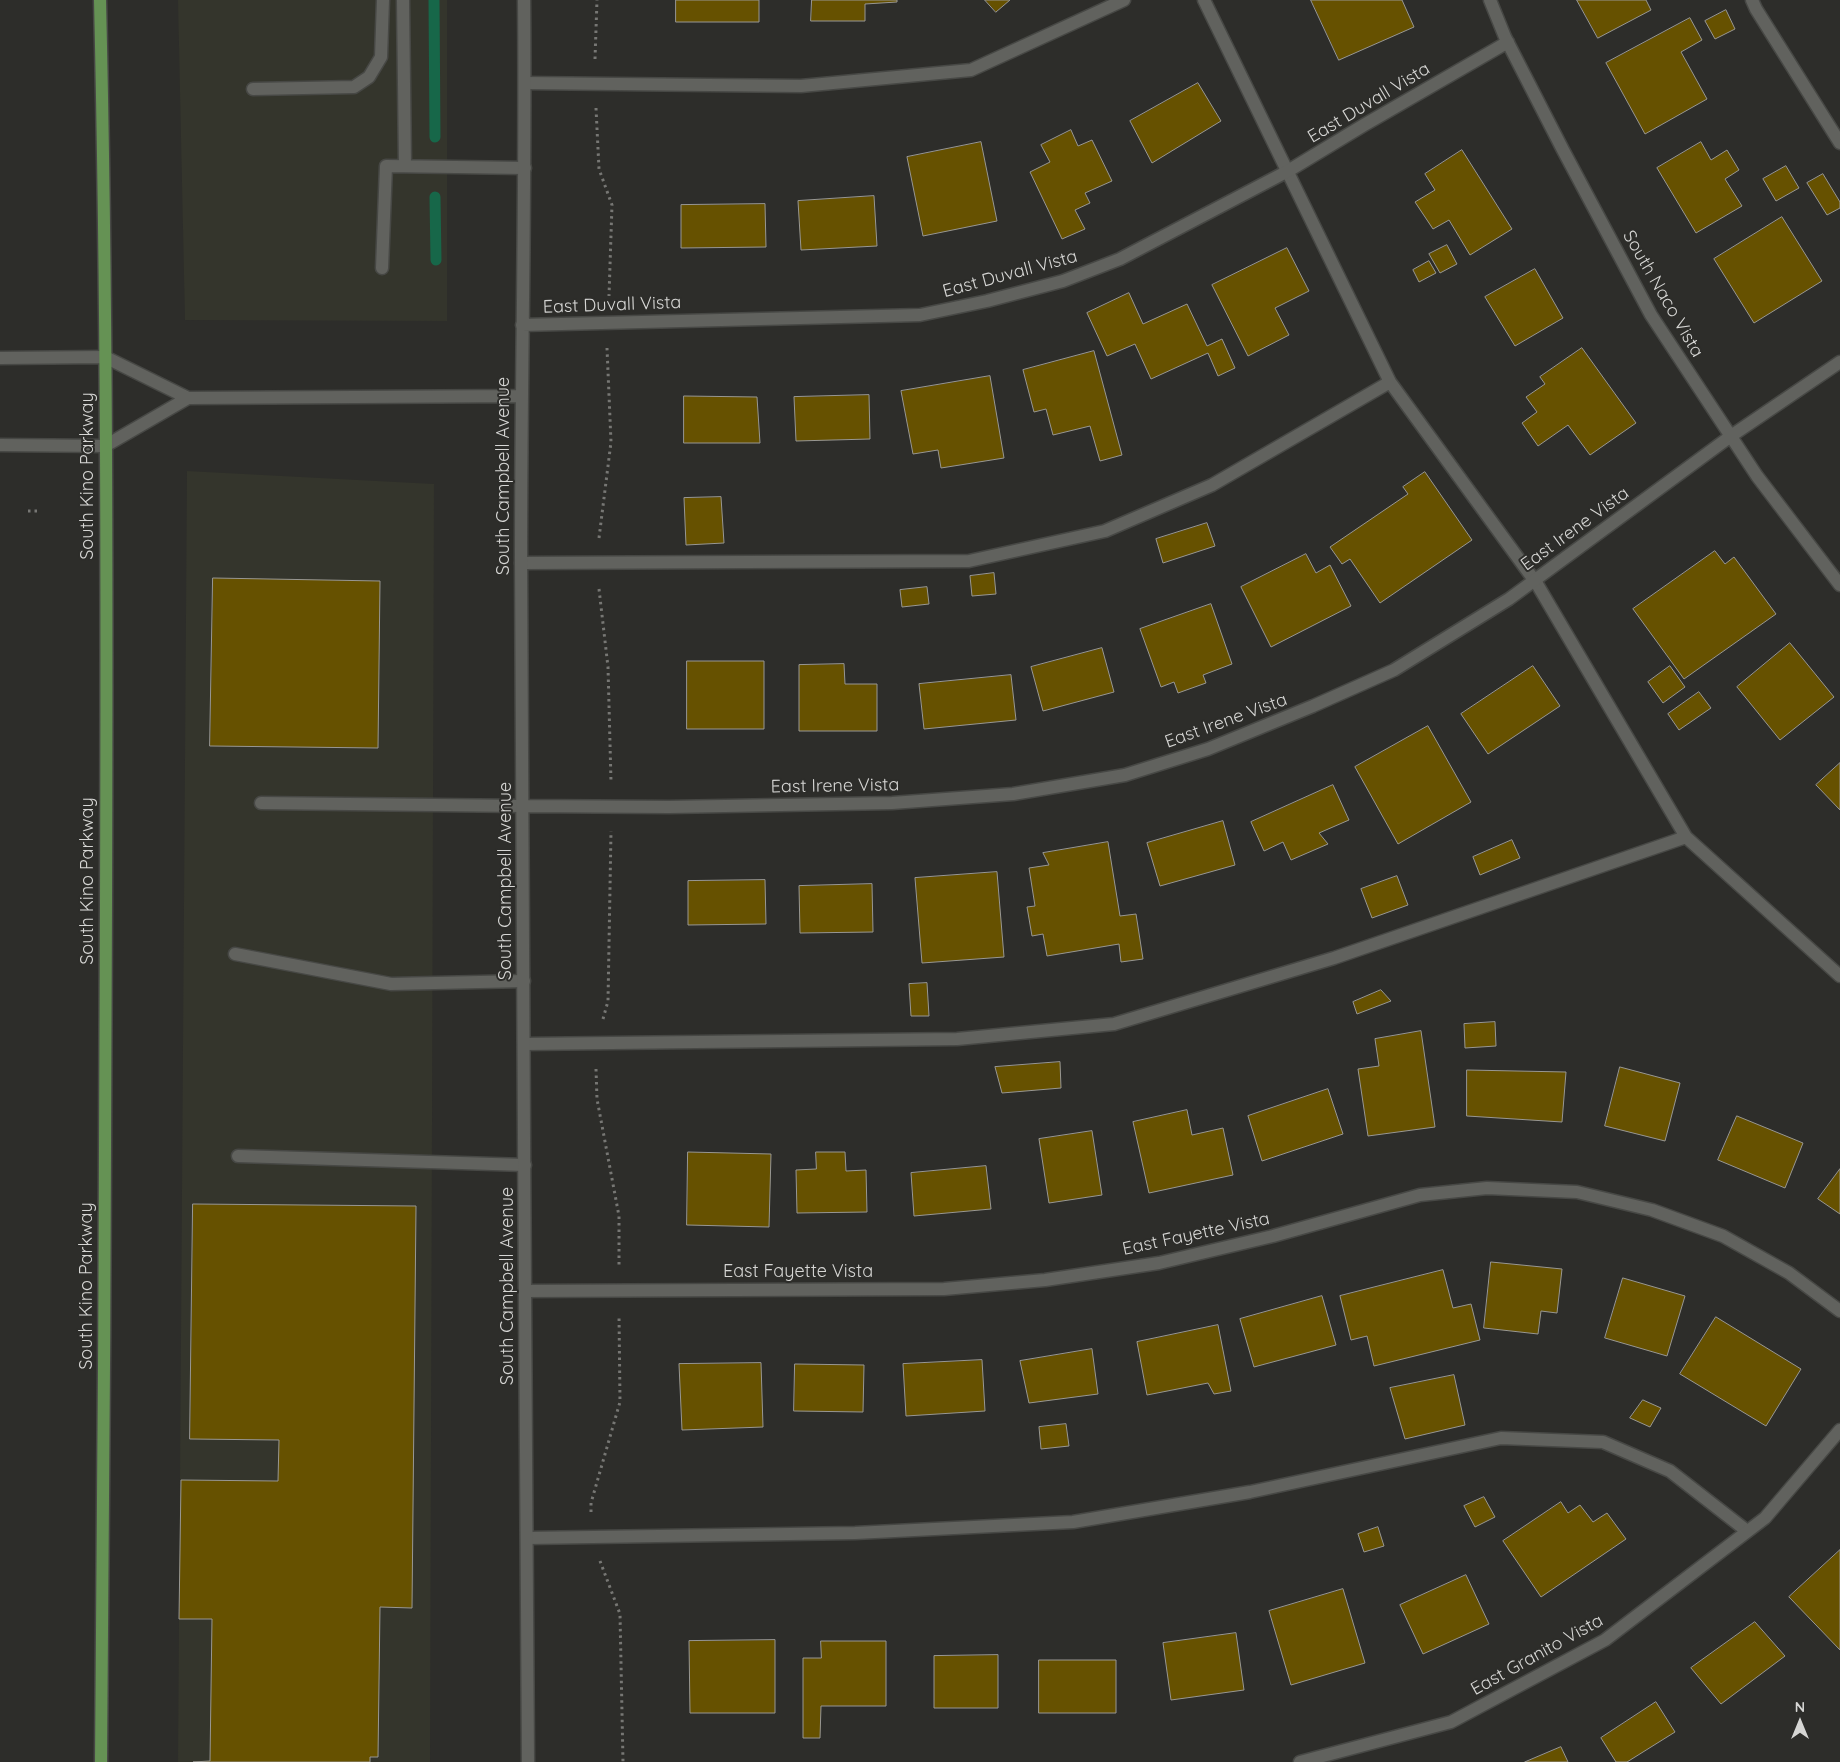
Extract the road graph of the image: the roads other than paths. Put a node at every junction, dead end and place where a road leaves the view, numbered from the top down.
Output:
1 (100, 0) edge
2 (383, 0) edge
3 (403, 0) edge
4 (524, 0) edge
5 (1124, 0) edge
6 (1204, 0) edge
7 (1490, 0) edge
8 (1752, 0) edge
9 (1508, 42) junction
10 (525, 83) junction
11 (253, 89) dead end
12 (1840, 143) edge
13 (404, 166) junction
14 (525, 168) junction
15 (1288, 171) junction
16 (382, 268) dead end
17 (522, 325) junction
18 (105, 357) junction
19 (0, 358) edge
20 (1840, 362) edge
21 (1390, 382) junction
22 (521, 396) junction
23 (188, 398) junction
24 (1731, 436) junction
25 (0, 445) edge
26 (105, 446) junction
27 (521, 563) junction
28 (1535, 581) junction
29 (1840, 585) edge
30 (261, 803) dead end
31 (523, 806) junction
32 (1686, 837) junction
33 (236, 954) dead end
34 (1840, 976) edge
35 (524, 981) junction
36 (524, 1044) junction
37 (238, 1156) dead end
38 (525, 1165) junction
39 (525, 1291) junction
40 (1840, 1311) edge
41 (1840, 1430) edge
42 (1747, 1531) junction
43 (527, 1538) junction
44 (101, 1762) edge
45 (528, 1762) edge
46 (1300, 1762) edge

1 - 18 main road, South Kino Parkway
2 - 11 street
3 - 13 street
4 - 10 street, South Campbell Avenue
5 - 10 street
6 - 15 street
7 - 9 street, South Naco Vista
8 - 12 street
9 - 15 street, East Duvall Vista
9 - 24 street, South Naco Vista
10 - 14 street, South Campbell Avenue
13 - 14 street
13 - 16 street
14 - 17 street, South Campbell Avenue
15 - 17 street, East Duvall Vista
15 - 21 street
17 - 22 street, South Campbell Avenue
18 - 19 street
18 - 23 street
18 - 26 main road, South Kino Parkway
20 - 24 street, East Irene Vista
21 - 27 street
21 - 28 street
22 - 23 street
22 - 27 street, South Campbell Avenue
23 - 26 street
24 - 28 street, East Irene Vista
24 - 29 street, South Naco Vista
25 - 26 street
26 - 44 main road, South Kino Parkway
27 - 31 street, South Campbell Avenue
28 - 31 street, East Irene Vista
28 - 32 street
30 - 31 street, East Irene Vista
31 - 35 street, South Campbell Avenue
32 - 34 street
32 - 36 street
33 - 35 street
35 - 36 street, South Campbell Avenue
36 - 38 street, South Campbell Avenue
37 - 38 street
38 - 39 street, South Campbell Avenue
39 - 40 street, East Fayette Vista
39 - 43 street, South Campbell Avenue
41 - 42 street, East Granito Vista
42 - 43 street
42 - 46 street, East Granito Vista
43 - 45 street, South Campbell Avenue

